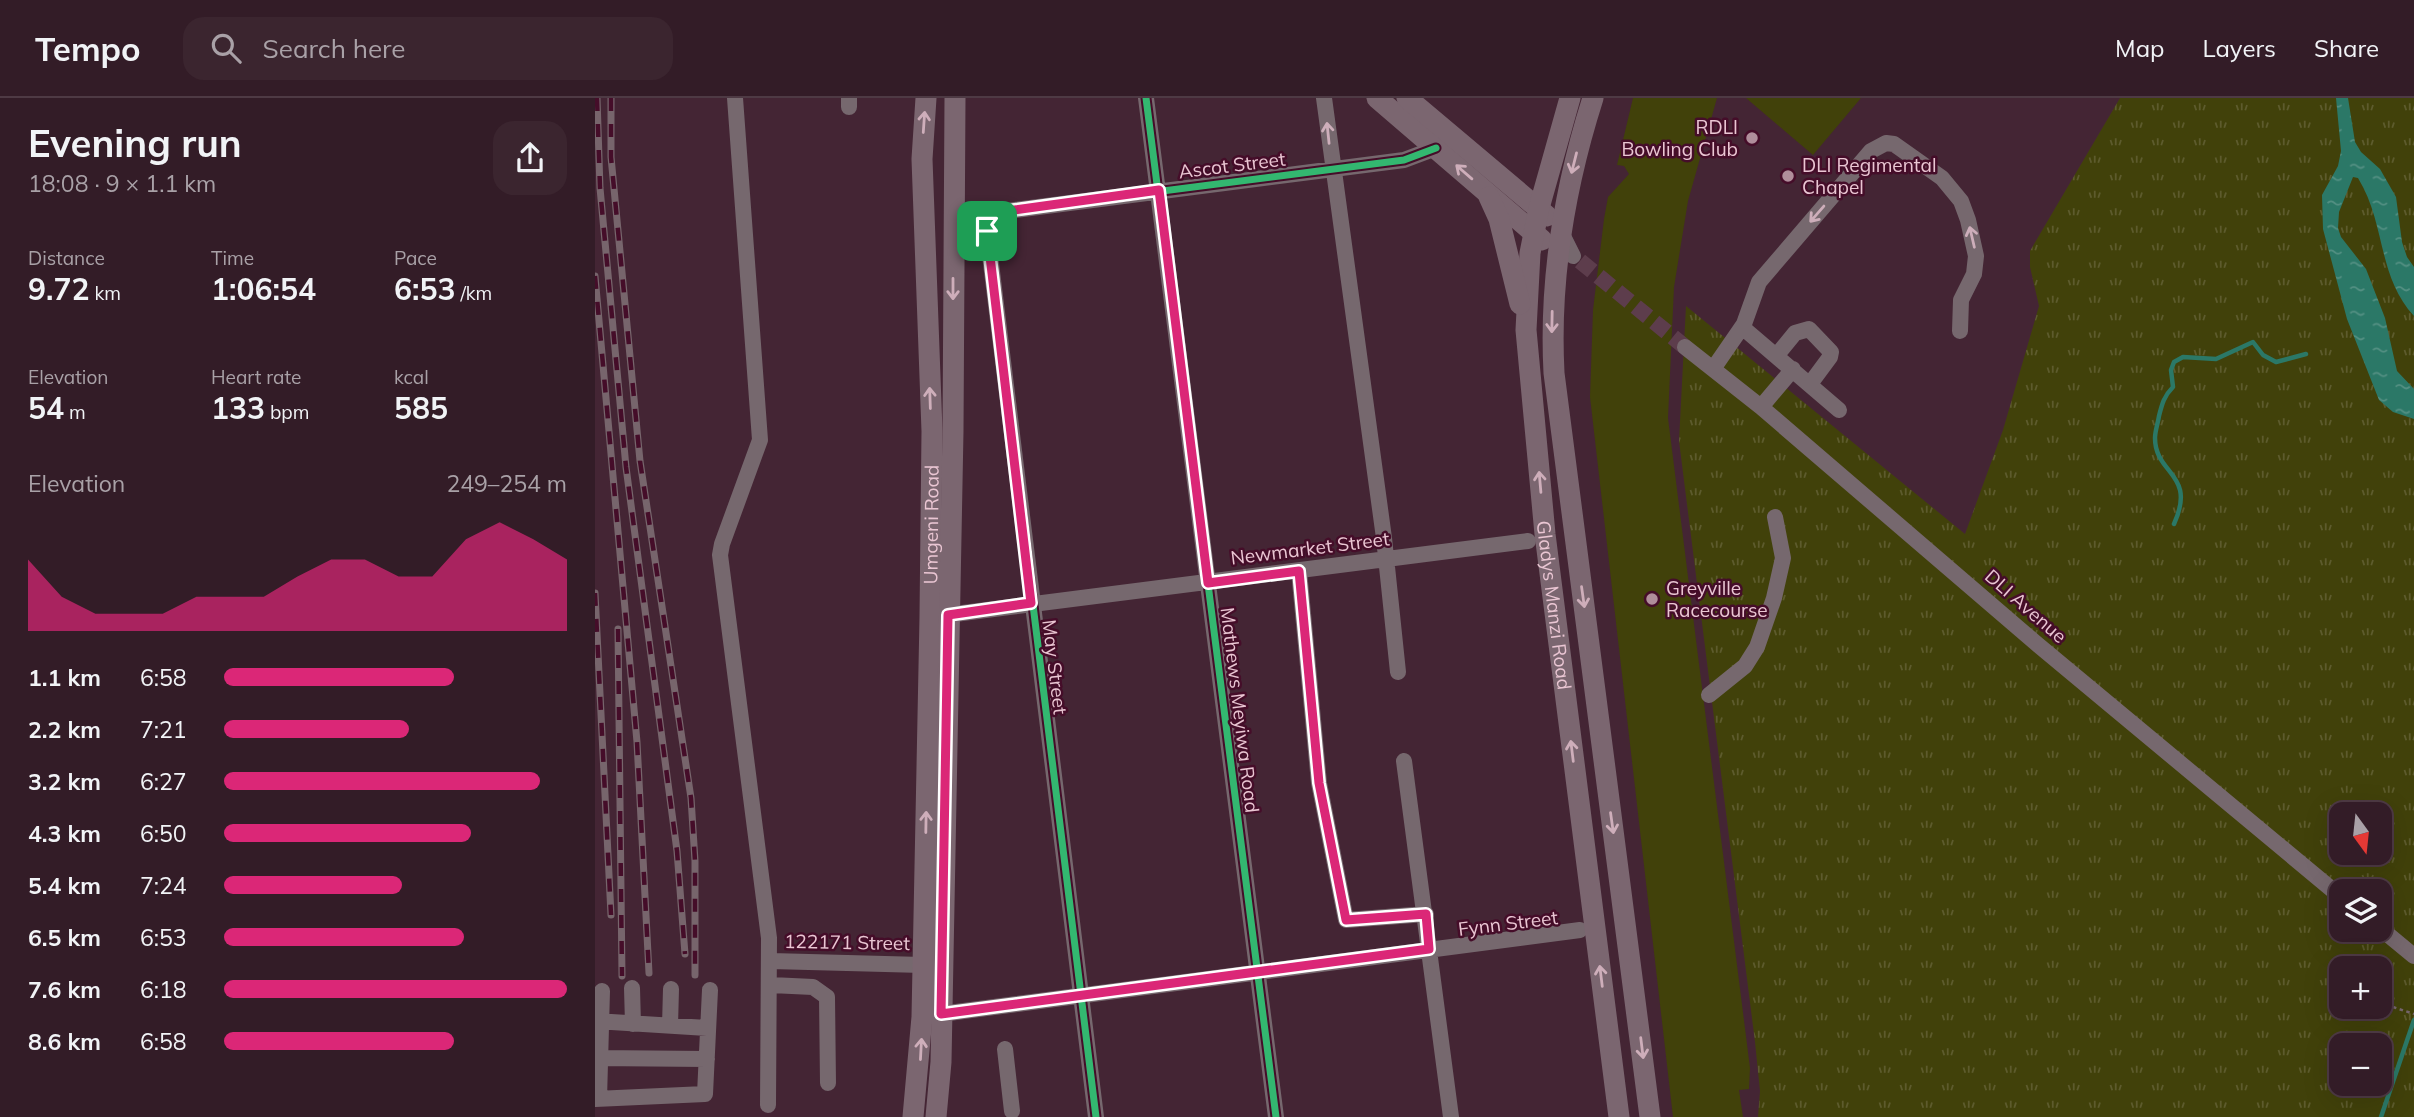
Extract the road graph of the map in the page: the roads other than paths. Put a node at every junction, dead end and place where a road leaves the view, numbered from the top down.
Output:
1 (735, 98) edge
2 (926, 98) edge
3 (955, 98) edge
4 (1146, 98) edge
5 (1324, 98) edge
6 (1377, 98) edge
7 (1407, 98) edge
8 (1570, 98) edge
9 (1593, 98) edge
10 (1436, 148) junction
11 (922, 159) junction
12 (953, 160) junction
13 (1332, 168) junction
14 (1159, 190) junction
15 (1487, 192) junction
16 (1539, 208) junction
17 (991, 221) joint
18 (1560, 230) junction
19 (1534, 233) junction
20 (1570, 257) junction
21 (1742, 327) junction
22 (1526, 330) junction
23 (1960, 331) dead end
24 (1685, 347) tunnel mouth
25 (1777, 355) junction
26 (1713, 369) junction
27 (1793, 369) junction
28 (1810, 384) junction
29 (1761, 407) junction
30 (1839, 410) dead end
31 (932, 431) junction
32 (953, 431) junction
33 (940, 498) junction
34 (1775, 517) dead end
35 (1574, 529) junction
36 (1536, 538) junction
37 (1385, 560) junction
38 (1299, 571) junction
39 (1208, 583) junction
40 (1031, 603) junction
41 (939, 616) junction
42 (1398, 672) dead end
43 (1709, 695) dead end
44 (1404, 761) dead end
45 (2329, 887) edge
46 (1426, 914) junction
47 (1626, 926) junction
48 (1588, 930) junction
49 (2392, 938) edge
50 (1429, 949) junction
51 (2414, 957) edge
52 (771, 961) junction
53 (923, 965) junction
54 (1257, 971) junction
55 (771, 985) junction
56 (632, 988) dead end
57 (671, 989) dead end
58 (710, 990) dead end
59 (602, 991) dead end
60 (1080, 996) junction
61 (941, 1014) junction
62 (598, 1021) edge
63 (633, 1024) junction
64 (670, 1026) junction
65 (707, 1028) junction
66 (1005, 1049) dead end
67 (597, 1058) edge
68 (707, 1059) junction
69 (828, 1083) dead end
70 (597, 1099) edge
71 (768, 1105) dead end
72 (1012, 1111) dead end
73 (913, 1117) edge
74 (936, 1117) edge
75 (1096, 1117) edge
76 (1276, 1117) edge
77 (1451, 1117) edge
78 (1619, 1117) edge
79 (1650, 1117) edge

1 - 52 street
11 -> 2 main road, Umgeni Road
3 - 12 main road, Umgeni Road
4 - 14 street, Mathews Meyiwa Road
13 -> 5 street
6 - 10 main road
7 - 16 main road
8 - 16 main road, Gladys Manzi Road
9 -> 18 main road, Gladys Manzi Road
10 - 13 street, Ascot Street
15 -> 10 main road
11 - 12 main road
31 -> 11 main road, Umgeni Road
12 -> 32 main road, Umgeni Road
13 - 14 street, Ascot Street
13 - 37 street
14 - 17 street, Ascot Street
14 - 39 street, Mathews Meyiwa Road
15 - 19 main road
15 - 22 main road
16 - 18 main road
16 - 19 main road, Gladys Manzi Road
17 - 40 street, May Street
18 - 20 main road, Gladys Manzi Road
19 - 20 main road
19 - 22 main road, Gladys Manzi Road
20 -> 35 main road, Gladys Manzi Road
23 -> 21 street
21 - 25 street
21 - 26 street
36 -> 22 main road, Gladys Manzi Road
24 - 26 street, DLI Avenue
25 - 27 street
25 - 28 street
26 - 29 street, DLI Avenue
27 - 28 street
27 - 29 street
28 - 30 street
29 - 45 street, DLI Avenue
31 - 32 main road
31 - 33 main road, Umgeni Road
32 - 33 main road, Umgeni Road
33 - 41 main road, Umgeni Road
34 - 43 street
35 - 36 main road
35 -> 47 main road, Gladys Manzi Road
36 - 37 street, Newmarket Street
48 -> 36 main road, Gladys Manzi Road
37 - 38 street, Newmarket Street
37 - 42 street
38 - 39 street, Newmarket Street
38 - 46 street
39 - 40 street, Newmarket Street
39 - 54 street, Mathews Meyiwa Road
40 - 41 street, Newmarket Street
40 - 60 street, May Street
53 -> 41 main road, Umgeni Road
41 - 61 main road, Umgeni Road
44 - 46 street
46 - 50 street
47 - 48 main road
47 -> 79 main road, Gladys Manzi Road
48 - 50 street, Fynn Street
78 -> 48 main road, Gladys Manzi Road
49 - 51 street
50 - 54 street, Fynn Street
50 - 77 street
52 - 53 street, 122171 Street
52 - 55 street
73 -> 53 main road, Umgeni Road
54 - 60 street, Fynn Street
54 - 76 street, Mathews Meyiwa Road
55 - 69 street
55 - 71 street
56 - 63 street
57 - 64 street
58 - 65 street
59 - 62 street
60 - 61 street, Fynn Street
60 - 75 street, May Street
61 - 74 main road, Umgeni Road
62 - 63 street
62 - 67 street
63 - 64 street
64 - 65 street
65 - 68 street
66 - 72 street
67 - 68 street
67 - 70 street
68 - 70 street

